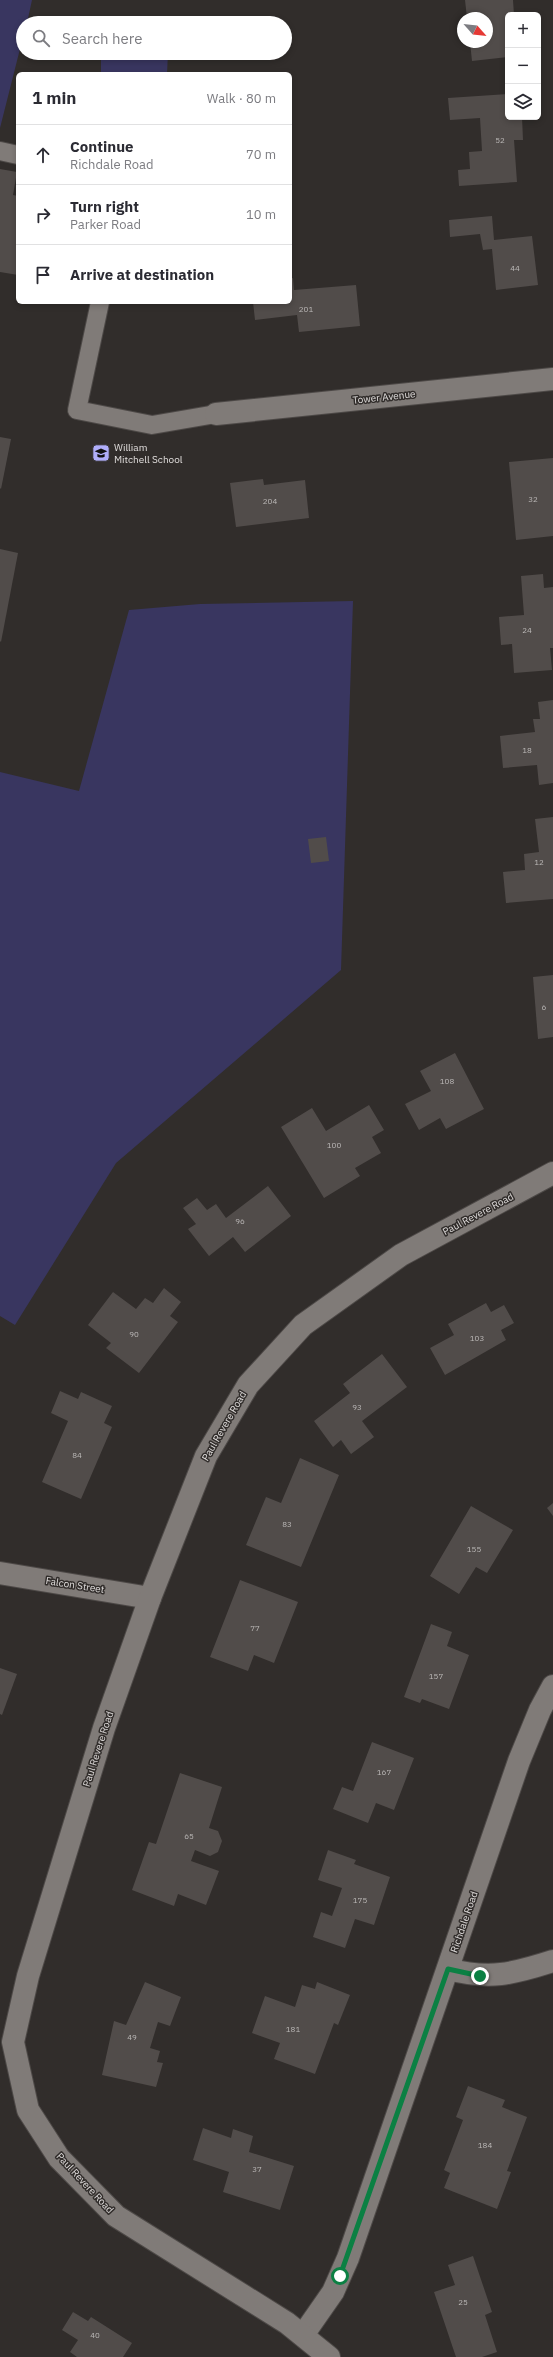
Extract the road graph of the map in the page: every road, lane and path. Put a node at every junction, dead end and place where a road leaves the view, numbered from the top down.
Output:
1 (0, 151) edge
2 (16, 155) edge
3 (100, 304) edge
4 (553, 379) edge
5 (216, 414) joint
6 (553, 1173) edge
7 (0, 1573) edge
8 (150, 1598) junction
9 (553, 1686) edge
10 (553, 1961) edge
11 (448, 1969) junction
12 (303, 2335) junction
13 (329, 2357) edge

1 - 2 lane
3 - 5 lane
4 - 5 street, Tower Avenue
6 - 8 street, Paul Revere Road
7 - 8 street, Falcon Street
8 - 12 street, Paul Revere Road
9 - 11 street, Richdale Road
10 - 11 street
11 - 12 street, Richdale Road
12 - 13 street, Paul Revere Road

